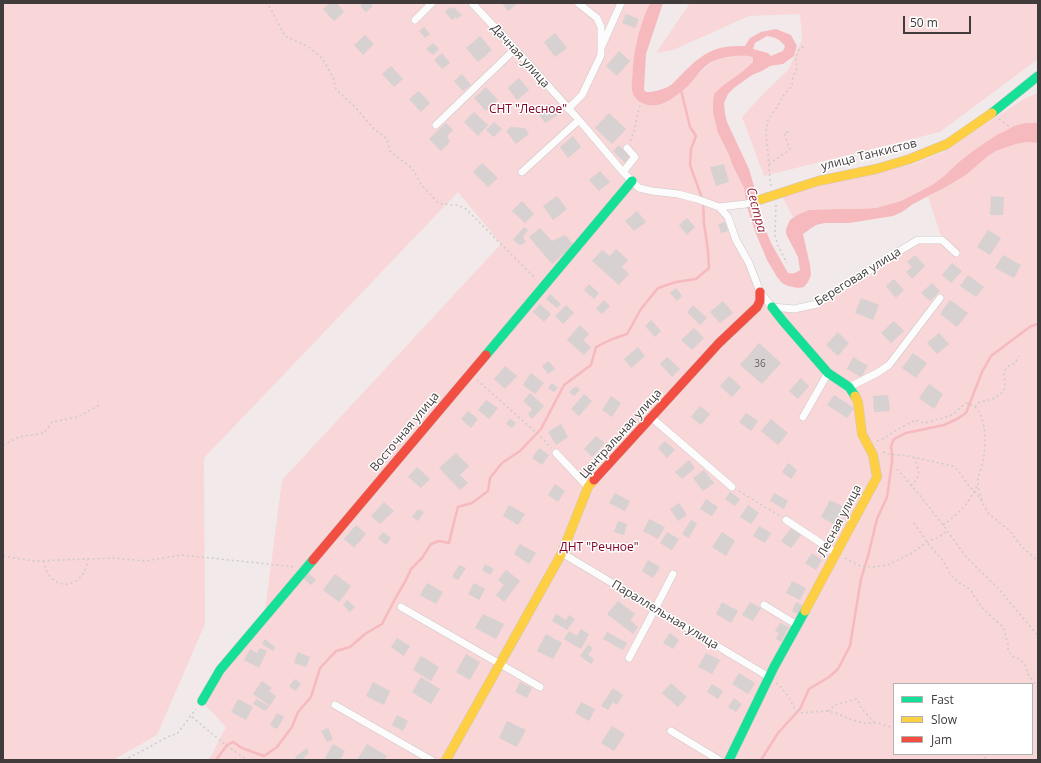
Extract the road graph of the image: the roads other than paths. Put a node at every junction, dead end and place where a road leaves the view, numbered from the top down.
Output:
1 (432, 3) edge
2 (472, 3) edge
3 (578, 3) edge
4 (621, 3) edge
5 (415, 20) dead end
6 (601, 48) junction
7 (515, 49) junction
8 (1038, 76) edge
9 (568, 109) junction
10 (579, 120) junction
11 (436, 126) dead end
12 (627, 148) dead end
13 (522, 172) dead end
14 (623, 172) junction
15 (632, 181) junction
16 (756, 201) joint
17 (719, 207) junction
18 (956, 253) dead end
19 (760, 292) junction
20 (940, 298) dead end
21 (772, 307) junction
22 (828, 373) junction
23 (849, 387) junction
24 (803, 417) dead end
25 (652, 418) junction
26 (556, 453) road end
27 (588, 487) junction
28 (732, 487) road end
29 (786, 520) road end
30 (562, 553) junction
31 (836, 553) junction
32 (673, 574) dead end
33 (764, 605) dead end
34 (401, 607) dead end
35 (655, 609) junction
36 (797, 626) junction
37 (629, 658) dead end
38 (500, 663) junction
39 (770, 677) junction
40 (540, 687) dead end
41 (202, 701) road end
42 (335, 705) dead end
43 (671, 731) dead end
44 (431, 760) edge
45 (446, 760) edge
46 (719, 760) edge
47 (729, 760) edge

1 - 5 street
2 - 7 street, Дачная улица
3 - 6 street
4 - 6 street
6 - 9 street
7 - 9 street, Дачная улица
7 - 11 street
8 - 16 street, улица Танкистов
9 - 10 street, Дачная улица
10 - 13 street
10 - 14 street, Дачная улица
12 - 14 street
14 - 15 street, Дачная улица
15 - 17 street, Дачная улица
15 - 41 street, Восточная улица
16 - 17 street
17 - 19 street
18 - 21 street, Береговая улица
19 - 21 street
19 - 25 street, Центральная улица
20 - 23 street
21 - 22 street, Лесная улица
22 - 23 street, Лесная улица
22 - 24 street
23 - 31 street, Лесная улица
25 - 27 street, Центральная улица
25 - 28 street
26 - 27 street
27 - 30 street, Центральная улица
29 - 31 street
30 - 35 street, Параллельная улица
30 - 38 street, Центральная улица
31 - 36 street, Лесная улица
32 - 35 street
33 - 36 street
34 - 38 street
35 - 37 street
35 - 39 street, Параллельная улица
36 - 39 street, Лесная улица
38 - 40 street
38 - 45 street, Центральная улица
39 - 47 street, Лесная улица
42 - 44 street
43 - 46 street

